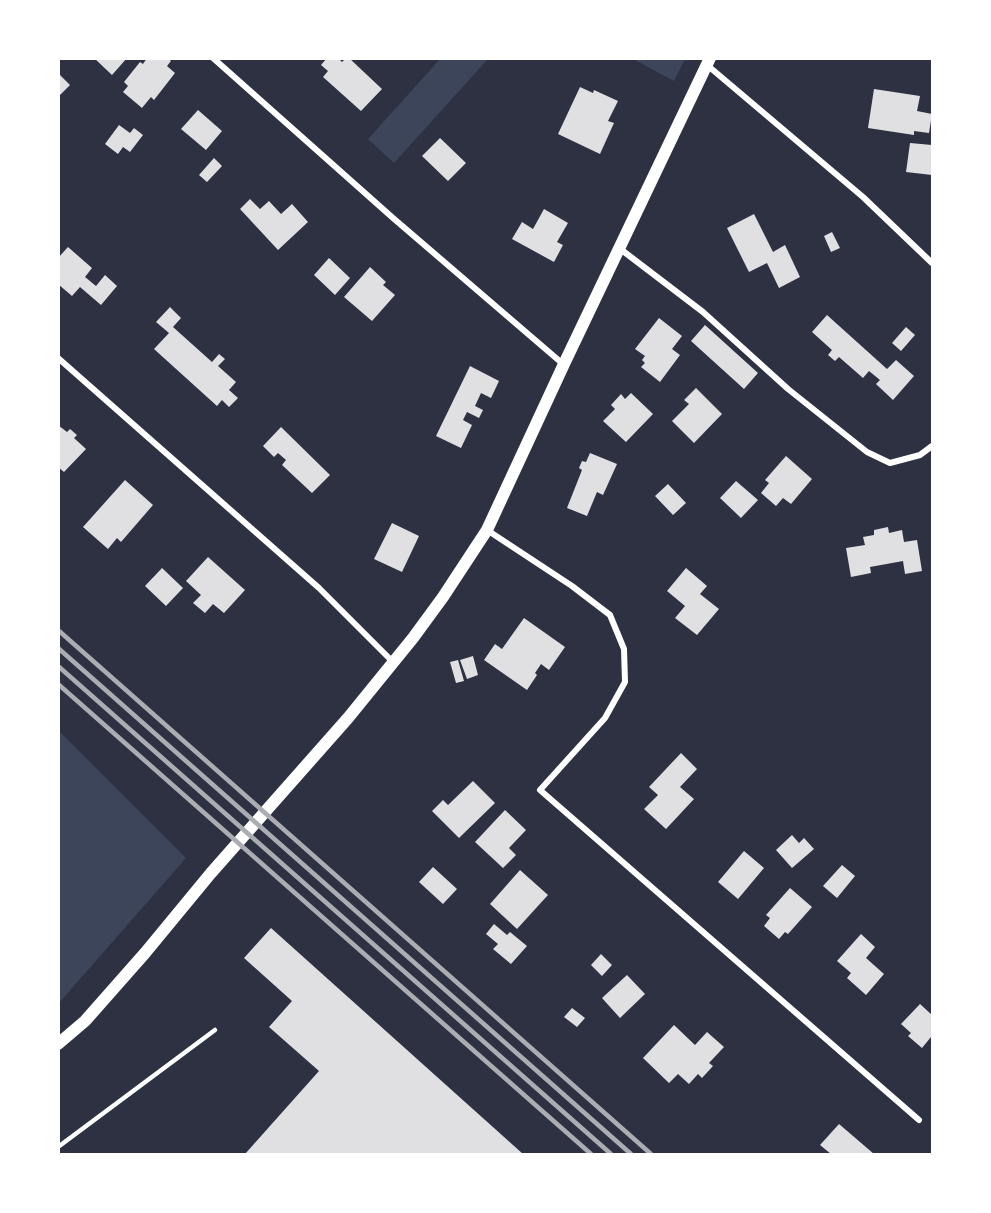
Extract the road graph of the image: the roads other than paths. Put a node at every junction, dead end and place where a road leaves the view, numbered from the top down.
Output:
1 (213, 58) edge
2 (708, 61) edge
3 (619, 248) junction
4 (933, 263) edge
5 (58, 358) edge
6 (564, 364) junction
7 (933, 446) edge
8 (487, 530) junction
9 (393, 663) junction
10 (215, 1030) dead end
11 (58, 1044) edge
12 (919, 1120) dead end
13 (58, 1146) edge

1 - 6 street
2 - 3 main road
2 - 4 street
3 - 6 main road
3 - 7 street
5 - 9 street
6 - 8 main road
8 - 9 main road
8 - 12 street
9 - 11 main road
10 - 13 lane

